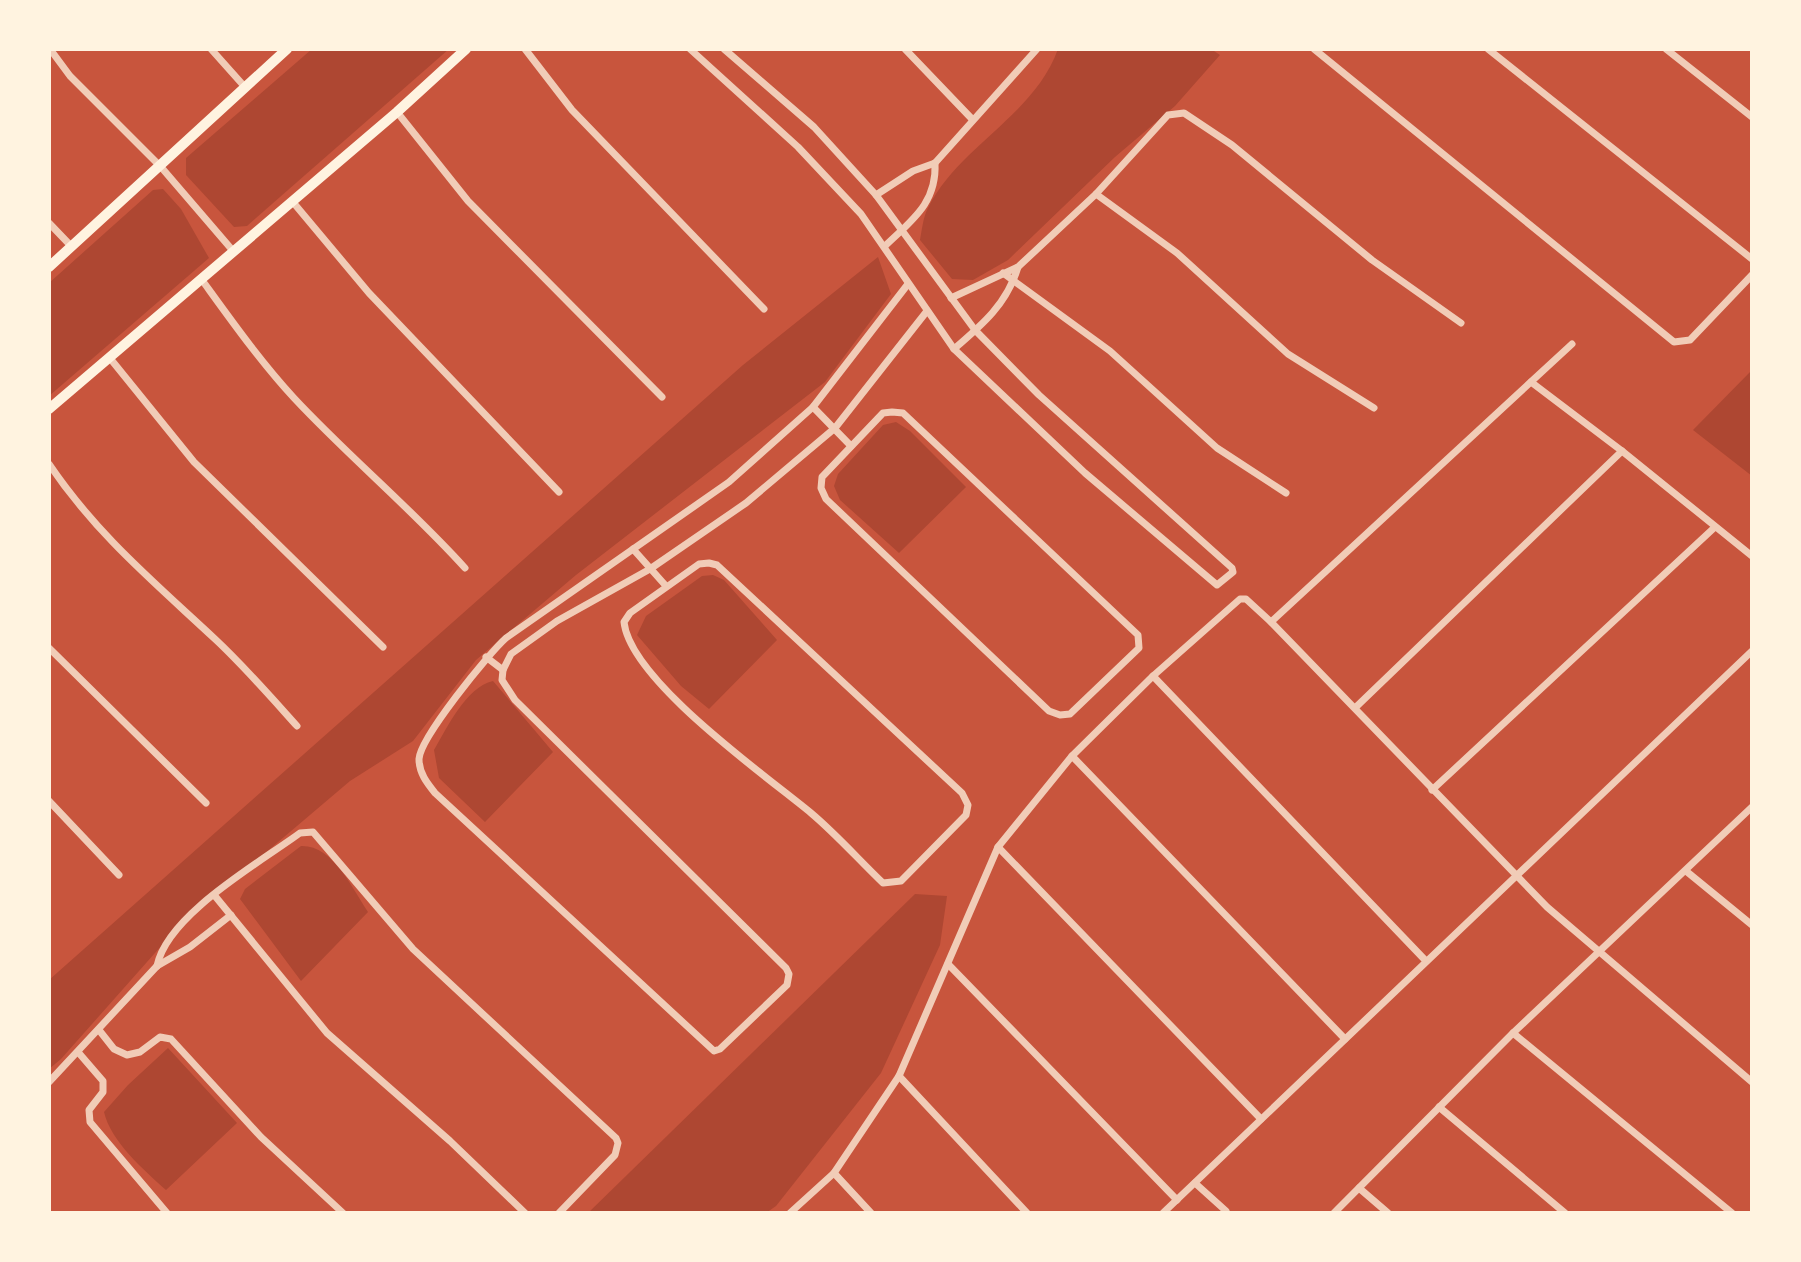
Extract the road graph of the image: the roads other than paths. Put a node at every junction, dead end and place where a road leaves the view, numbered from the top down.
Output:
1 (50, 49) edge
2 (211, 49) edge
3 (287, 49) edge
4 (466, 49) edge
5 (525, 49) edge
6 (690, 49) edge
7 (724, 49) edge
8 (905, 49) edge
9 (1037, 49) edge
10 (1314, 49) edge
11 (1488, 49) edge
12 (1666, 49) edge
13 (244, 86) junction
14 (397, 113) junction
15 (1752, 117) edge
16 (972, 118) junction
17 (935, 163) junction
18 (160, 167) junction
19 (1096, 194) junction
20 (876, 195) junction
21 (292, 201) junction
22 (49, 223) edge
23 (902, 229) junction
24 (885, 246) junction
25 (72, 247) junction
26 (234, 252) junction
27 (1752, 260) edge
28 (49, 267) edge
29 (1018, 267) junction
30 (1003, 273) junction
31 (1752, 275) edge
32 (202, 280) junction
33 (908, 284) junction
34 (1013, 284) junction
35 (951, 298) junction
36 (764, 309) dead end
37 (927, 311) junction
38 (1461, 323) dead end
39 (975, 331) junction
40 (1572, 344) dead end
41 (954, 349) junction
42 (110, 357) junction
43 (1531, 382) junction
44 (662, 397) dead end
45 (813, 407) junction
46 (1374, 408) dead end
47 (49, 409) edge
48 (835, 428) junction
49 (850, 446) junction
50 (1622, 451) junction
51 (49, 464) edge
52 (559, 492) dead end
53 (1286, 493) dead end
54 (1715, 527) junction
55 (633, 549) junction
56 (1752, 556) edge
57 (465, 568) dead end
58 (650, 569) junction
59 (666, 586) junction
60 (547, 608) junction
61 (557, 621) junction
62 (1271, 622) junction
63 (383, 647) dead end
64 (49, 648) edge
65 (1752, 651) edge
66 (486, 657) junction
67 (503, 670) junction
68 (1153, 676) junction
69 (1356, 708) junction
70 (297, 726) dead end
71 (1072, 756) junction
72 (1433, 790) junction
73 (49, 801) edge
74 (206, 803) dead end
75 (1752, 807) edge
76 (998, 847) junction
77 (1686, 871) junction
78 (1515, 874) junction
79 (119, 875) dead end
80 (215, 896) junction
81 (231, 915) junction
82 (1752, 925) edge
83 (1599, 950) junction
84 (1426, 961) junction
85 (948, 964) junction
86 (157, 966) junction
87 (99, 1030) junction
88 (1513, 1033) junction
89 (1345, 1039) junction
90 (78, 1052) junction
91 (899, 1076) junction
92 (49, 1082) edge
93 (1752, 1082) edge
94 (1439, 1107) junction
95 (1261, 1119) junction
96 (834, 1173) junction
97 (1195, 1183) junction
98 (1359, 1188) junction
99 (1177, 1200) junction
100 (1226, 1211) edge
101 (167, 1213) edge
102 (343, 1213) edge
103 (525, 1213) edge
104 (559, 1213) edge
105 (790, 1213) edge
106 (871, 1213) edge
107 (1027, 1213) edge
108 (1163, 1213) edge
109 (1334, 1213) edge
110 (1388, 1213) edge
111 (1565, 1213) edge
112 (1732, 1213) edge

1 - 18 street
2 - 13 street
3 - 13 main road
4 - 14 main road
5 - 36 street
6 - 24 street
7 - 20 street
8 - 16 street
9 - 16 street
10 - 31 street
11 - 27 street
12 - 15 street
13 - 18 main road
14 - 21 main road
14 - 44 street
16 - 17 street
17 - 20 street
17 - 23 street
18 - 25 main road
18 - 26 street
19 - 29 street
19 - 38 street
19 - 46 street
20 - 23 street
21 - 26 main road
21 - 52 street
22 - 25 street
23 - 24 street
23 - 35 street
24 - 33 street
25 - 28 main road
26 - 32 main road
29 - 30 street
29 - 34 street
30 - 34 street
30 - 35 street
32 - 42 main road
32 - 57 street
33 - 37 street
33 - 45 street
34 - 39 street
34 - 53 street
35 - 39 street
37 - 41 street
37 - 48 street
39 - 41 street
39 - 41 street
40 - 43 street
42 - 47 main road
42 - 63 street
43 - 50 street
43 - 62 street
45 - 48 street
45 - 55 street
48 - 49 street
48 - 58 street
49 - 49 street
50 - 54 street
50 - 69 street
51 - 70 street
54 - 56 street
54 - 72 street
55 - 58 street
55 - 60 street
58 - 59 street
58 - 61 street
59 - 59 street
60 - 61 street
60 - 66 street
61 - 67 street
62 - 68 street
62 - 69 street
64 - 74 street
65 - 78 street
66 - 67 street
66 - 67 street
68 - 71 street
68 - 84 street
69 - 72 street
71 - 76 street
71 - 89 street
72 - 78 street
73 - 79 street
75 - 77 street
76 - 85 street
76 - 95 street
77 - 82 street
77 - 83 street
78 - 83 street
78 - 84 street
80 - 81 street
80 - 86 street
80 - 104 street
81 - 86 street
81 - 103 street
83 - 88 street
83 - 93 street
84 - 89 street
85 - 91 street
85 - 99 street
86 - 87 street
87 - 90 street
87 - 102 street
88 - 94 street
88 - 112 street
89 - 95 street
90 - 92 street
90 - 101 street
91 - 96 street
91 - 107 street
94 - 98 street
94 - 111 street
95 - 97 street
96 - 105 street
96 - 106 street
97 - 99 street
97 - 100 street
98 - 109 street
98 - 110 street
99 - 108 street

